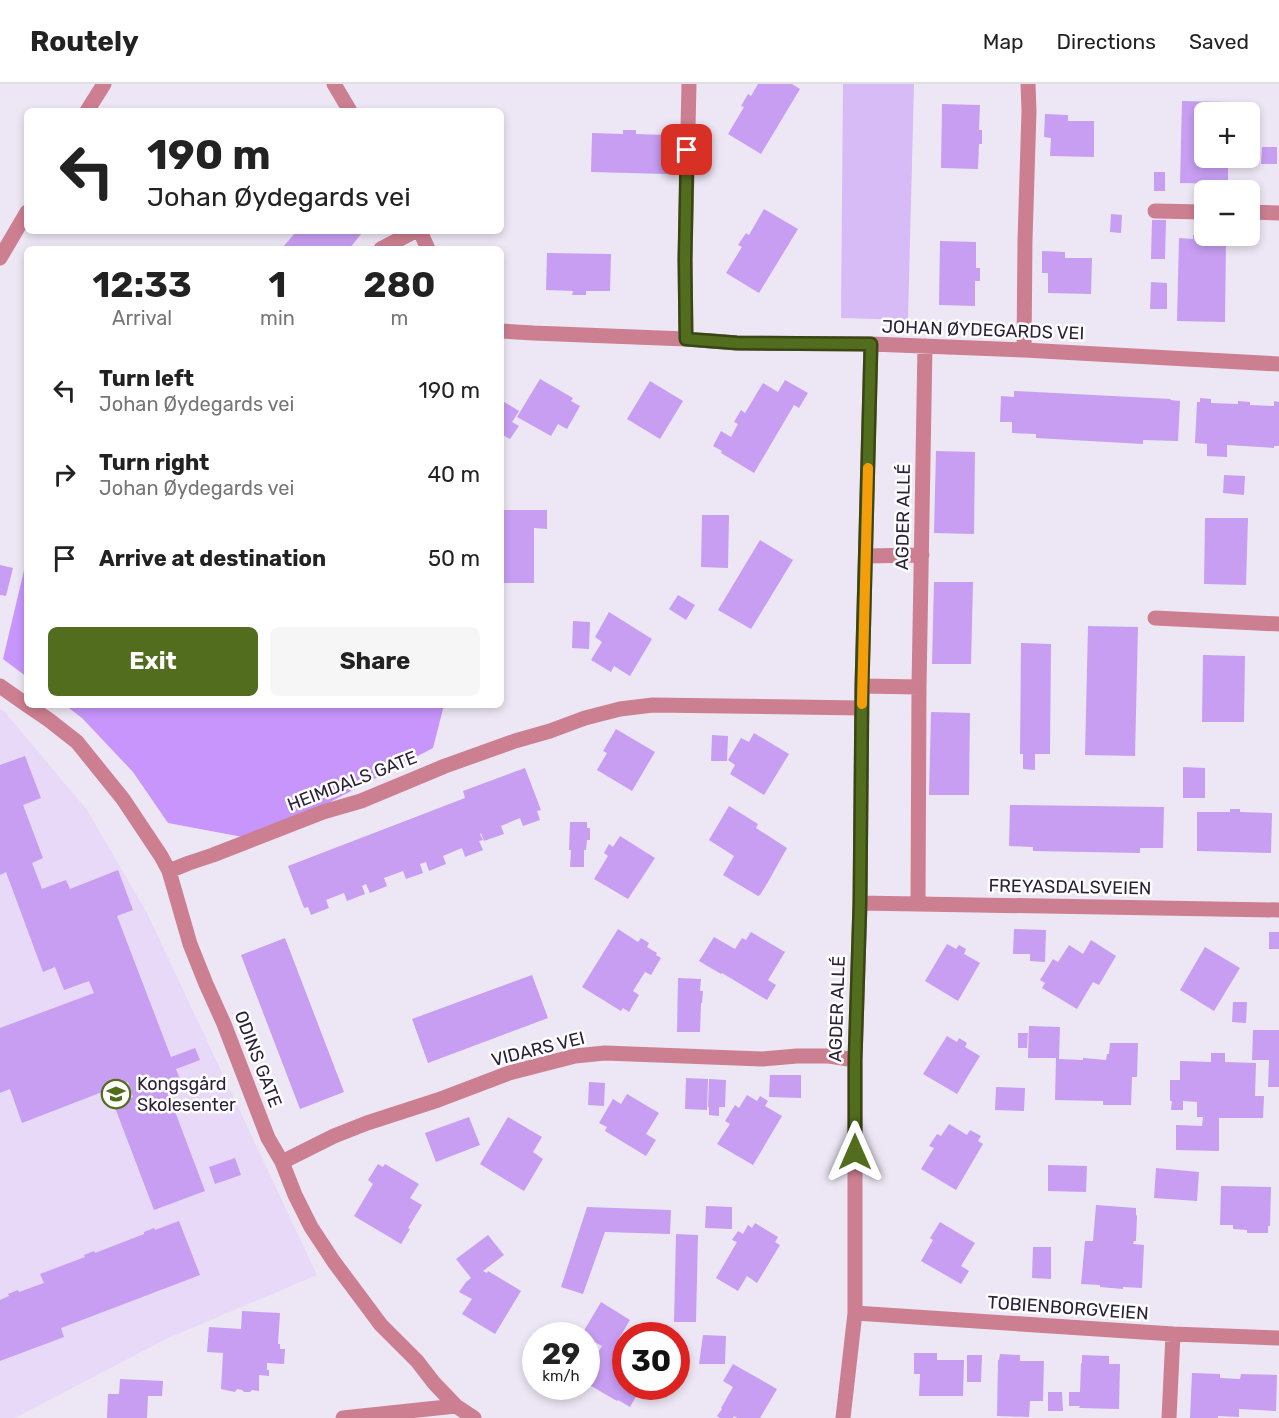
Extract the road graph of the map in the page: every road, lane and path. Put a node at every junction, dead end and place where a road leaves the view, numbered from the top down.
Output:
1 (104, 84) edge
2 (334, 84) edge
3 (689, 84) edge
4 (1029, 84) edge
5 (89, 108) edge
6 (348, 108) edge
7 (1155, 211) dead end
8 (1194, 212) edge
9 (1260, 212) edge
10 (1279, 213) edge
11 (24, 217) edge
12 (409, 234) edge
13 (387, 246) edge
14 (0, 258) edge
15 (504, 331) edge
16 (686, 339) junction
17 (871, 344) junction
18 (926, 346) junction
19 (1024, 350) junction
20 (1279, 364) edge
21 (922, 555) junction
22 (866, 556) junction
23 (1155, 618) dead end
24 (1279, 624) edge
25 (862, 686) junction
26 (0, 687) edge
27 (919, 687) junction
28 (24, 703) edge
29 (31, 708) edge
30 (862, 708) junction
31 (169, 871) junction
32 (860, 903) junction
33 (918, 904) junction
34 (1279, 910) edge
35 (855, 1060) junction
36 (282, 1162) junction
37 (855, 1313) junction
38 (1173, 1334) junction
39 (1279, 1338) edge
40 (456, 1406) junction
41 (343, 1418) edge
42 (474, 1418) edge
43 (843, 1418) edge
44 (1168, 1418) edge

1 - 5 street
2 - 6 street
3 - 16 street
4 - 19 street
7 - 8 street
9 - 10 street
11 - 14 street
12 - 13 street
15 - 16 street, JOHAN ØYDEGARDS VEI
16 - 17 street, JOHAN ØYDEGARDS VEI
17 - 18 street, JOHAN ØYDEGARDS VEI
17 - 22 street, AGDER ALLÉ
18 - 19 street, JOHAN ØYDEGARDS VEI
18 - 21 street, AGDER ALLÉ
19 - 20 street, JOHAN ØYDEGARDS VEI
21 - 22 street
21 - 27 street, AGDER ALLÉ
22 - 25 street, AGDER ALLÉ
23 - 24 street
25 - 27 street
25 - 30 street, AGDER ALLÉ
26 - 28 street, ODINS GATE
27 - 33 street, AGDER ALLÉ
29 - 31 street, ODINS GATE
30 - 31 street, HEIMDALS GATE
30 - 32 street, AGDER ALLÉ
31 - 36 street, ODINS GATE
32 - 33 street, FREYASDALSVEIEN
32 - 35 street, AGDER ALLÉ
33 - 34 street, FREYASDALSVEIEN
35 - 36 street, VIDARS VEI
35 - 37 street, AGDER ALLÉ
36 - 40 street, ODINS GATE
37 - 38 street, TOBIENBORGVEIEN
37 - 43 street, AGDER ALLÉ
38 - 39 street, TOBIENBORGVEIEN
38 - 44 street
40 - 41 street
40 - 42 street, ODINS GATE

